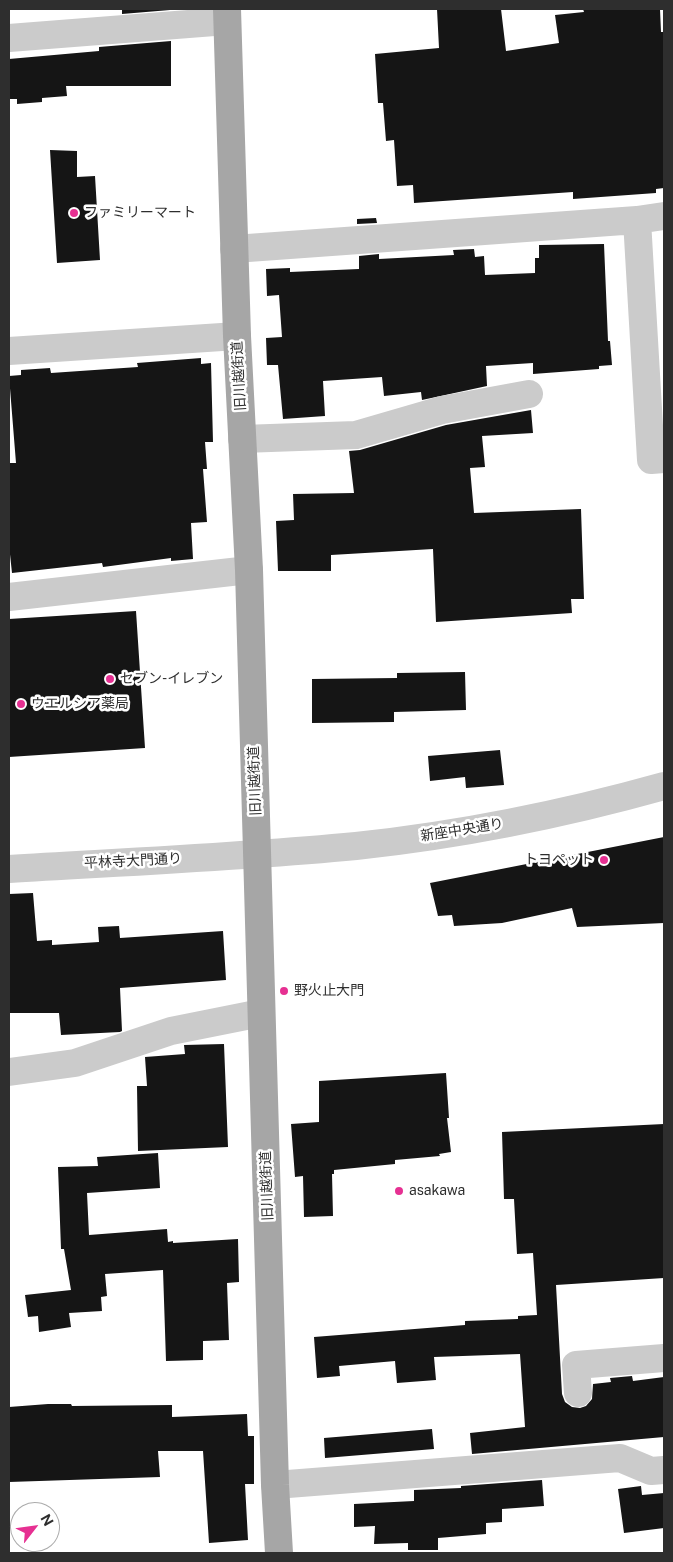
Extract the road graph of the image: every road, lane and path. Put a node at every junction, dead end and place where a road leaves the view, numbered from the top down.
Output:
1 (227, 15) edge
2 (9, 38) edge
3 (664, 216) edge
4 (637, 220) junction
5 (234, 249) junction
6 (237, 336) junction
7 (9, 352) edge
8 (530, 394) dead end
9 (242, 439) junction
10 (664, 459) edge
11 (249, 570) junction
12 (9, 597) edge
13 (664, 786) edge
14 (257, 854) junction
15 (9, 869) edge
16 (261, 1013) junction
17 (9, 1072) edge
18 (664, 1358) edge
19 (578, 1393) dead end
20 (664, 1470) edge
21 (275, 1484) junction
22 (279, 1553) edge

1 - 2 street
1 - 5 main road, 旧川越街道
3 - 4 street
4 - 5 street
4 - 10 street
5 - 6 main road, 旧川越街道
6 - 7 street
6 - 9 main road, 旧川越街道
8 - 9 street
9 - 11 main road, 旧川越街道
11 - 12 street
11 - 14 main road, 旧川越街道
13 - 14 street, 新座中央通り
14 - 15 street, 平林寺大門通り
14 - 16 main road, 旧川越街道
16 - 17 street
16 - 21 main road, 旧川越街道
18 - 19 street
20 - 21 street
21 - 22 main road, 旧川越街道

